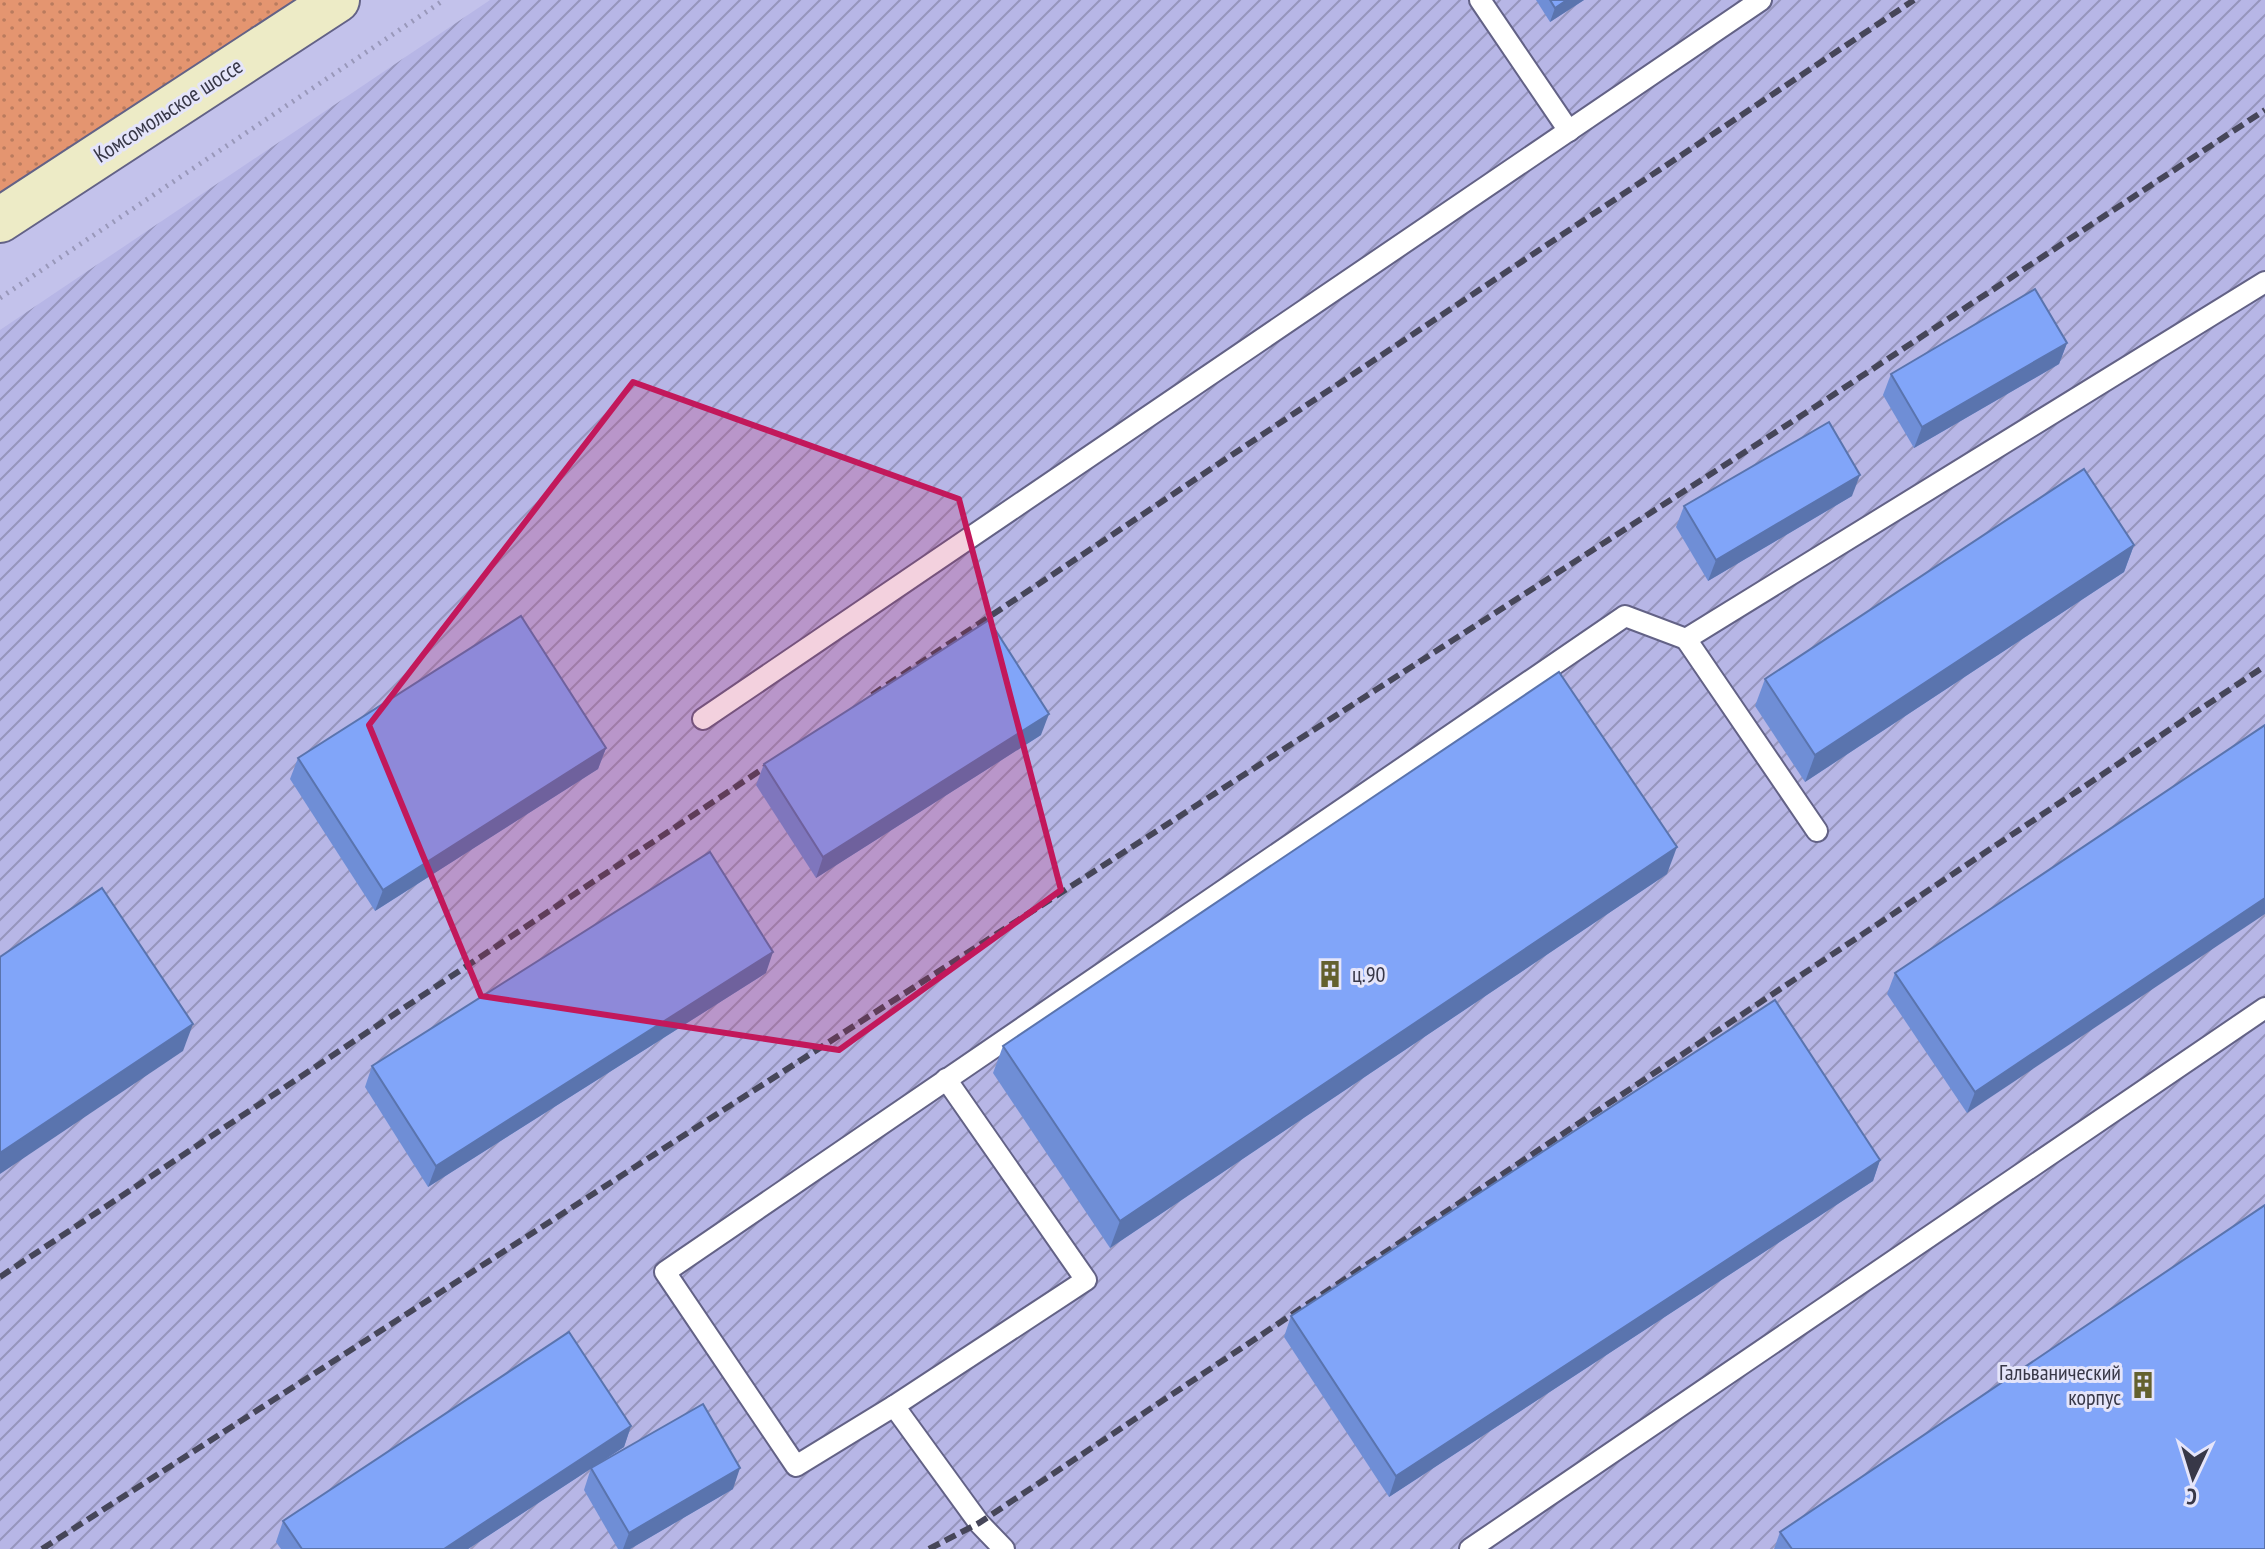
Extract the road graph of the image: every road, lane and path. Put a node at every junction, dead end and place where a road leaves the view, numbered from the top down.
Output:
1 (337, 0) edge
2 (444, 0) edge
3 (1480, 0) edge
4 (1761, 0) edge
5 (1569, 131) junction
6 (0, 220) edge
7 (2265, 282) edge
8 (0, 298) edge
9 (1686, 639) junction
10 (703, 719) dead end
11 (1817, 831) dead end
12 (2265, 1008) edge
13 (946, 1079) junction
14 (894, 1406) junction
15 (1004, 1549) edge
16 (1470, 1549) edge

1 - 6 main road, Комсомольское шоссе
2 - 8 path
3 - 5 lane
4 - 5 lane
5 - 10 lane
7 - 9 lane
9 - 11 lane
9 - 13 lane
12 - 16 lane
13 - 14 lane
13 - 14 lane
14 - 15 lane

